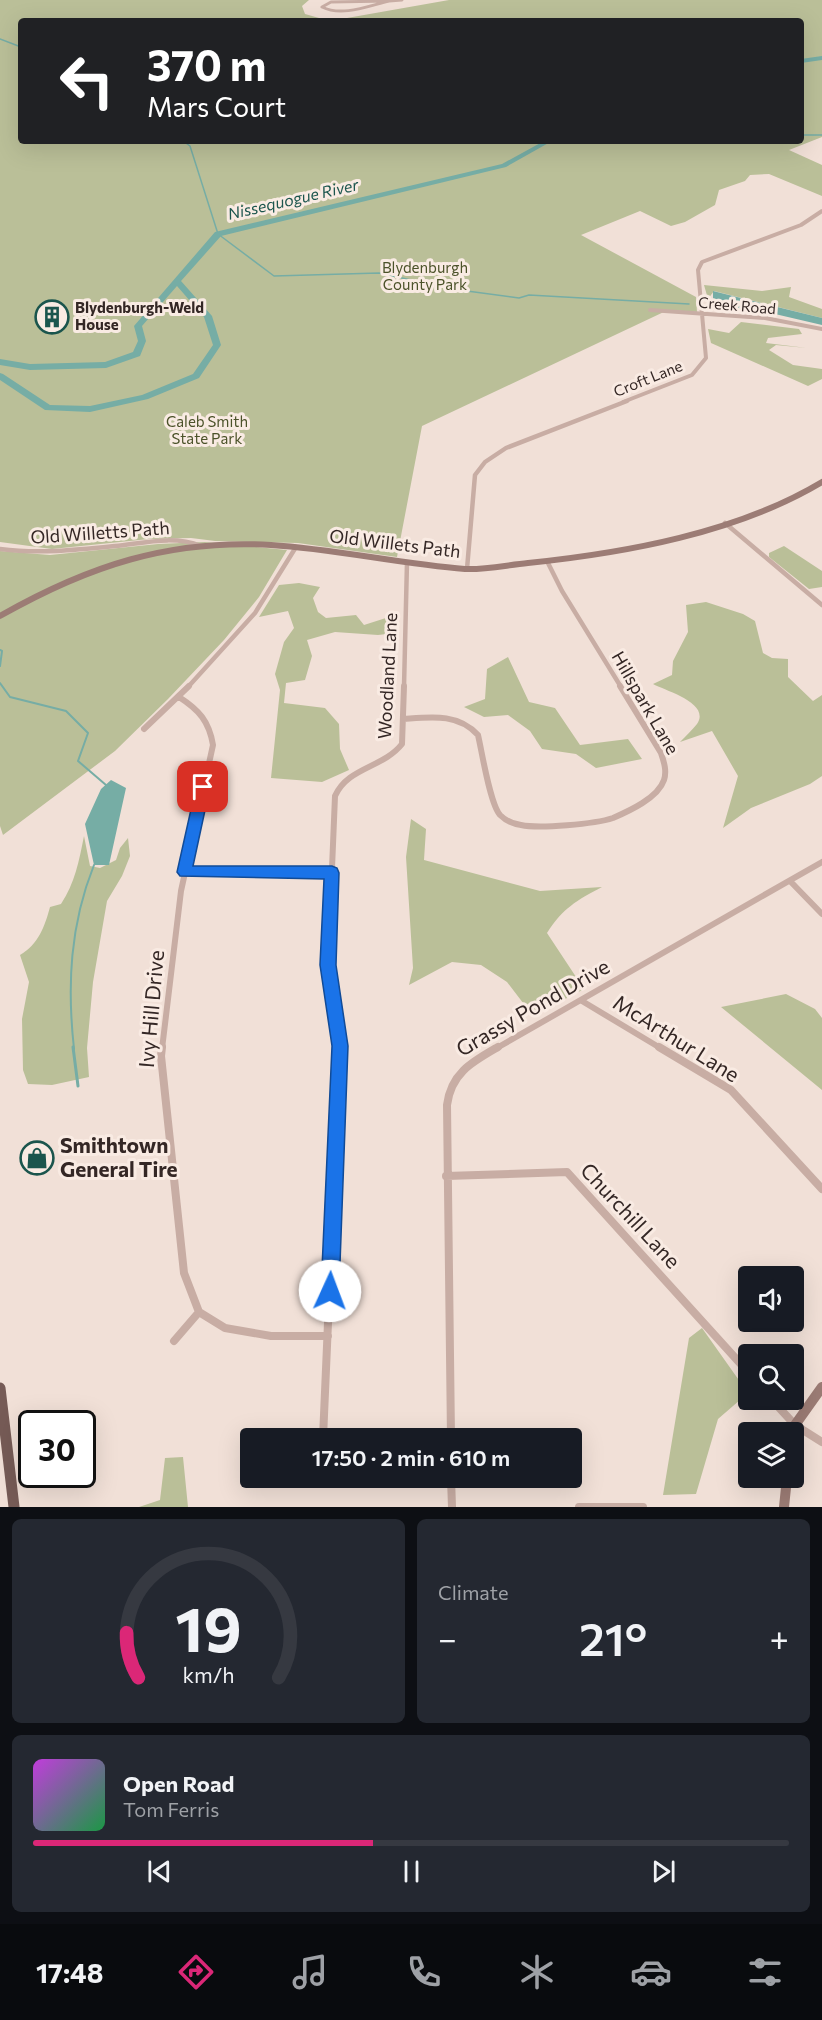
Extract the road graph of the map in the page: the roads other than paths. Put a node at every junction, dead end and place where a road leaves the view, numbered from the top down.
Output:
1 (402, 0) edge
2 (389, 1) edge
3 (822, 211) edge
4 (650, 310) dead end
5 (701, 315) junction
6 (822, 329) edge
7 (822, 482) edge
8 (725, 523) junction
9 (201, 546) junction
10 (296, 547) junction
11 (0, 549) edge
12 (547, 561) junction
13 (407, 562) junction
14 (467, 569) junction
15 (822, 605) edge
16 (0, 616) edge
17 (178, 697) junction
18 (404, 719) junction
19 (144, 729) dead end
20 (822, 862) edge
21 (185, 872) junction
22 (332, 873) junction
23 (790, 881) junction
24 (822, 914) edge
25 (582, 1001) junction
26 (446, 1176) junction
27 (822, 1189) edge
28 (199, 1312) junction
29 (328, 1336) junction
30 (174, 1341) dead end
31 (738, 1361) edge
32 (822, 1387) edge
33 (0, 1388) edge
34 (799, 1422) edge
35 (323, 1428) edge
36 (451, 1428) edge
37 (804, 1434) edge
38 (822, 1442) edge
39 (451, 1488) edge
40 (786, 1488) edge
41 (14, 1507) edge
42 (452, 1507) edge
43 (579, 1507) edge
44 (643, 1507) edge
45 (784, 1507) edge

1 - 2 street
2 - 2 street
3 - 5 street, Croft Lane
4 - 5 street, Creek Road
5 - 6 street, Creek Road
5 - 14 street, Croft Lane
7 - 8 main road, Old Willets Path
8 - 12 main road, Old Willets Path
8 - 15 street
9 - 10 main road, Old Willets Path
9 - 11 street, Old Willetts Path
9 - 16 main road, Old Willets Path
10 - 13 main road, Old Willets Path
10 - 17 street
12 - 14 main road, Old Willets Path
12 - 18 street, Hillspark Lane
13 - 14 main road, Old Willets Path
13 - 18 street, Woodland Lane
17 - 19 street
17 - 21 street, Ivy Hill Drive
18 - 22 street, Woodland Lane
20 - 23 street, Grassy Pond Drive
21 - 22 street
21 - 28 street, Ivy Hill Drive
22 - 29 street, Woodland Lane
23 - 24 street
23 - 25 street, Grassy Pond Drive
25 - 26 street, Grassy Pond Drive
25 - 27 street, McArthur Lane
26 - 31 street, Churchill Lane
26 - 36 street, Grassy Pond Drive
28 - 29 street
28 - 30 street
29 - 35 street, Woodland Lane
32 - 34 main road
33 - 41 main road
37 - 38 street
39 - 42 street
40 - 45 main road
43 - 44 street

